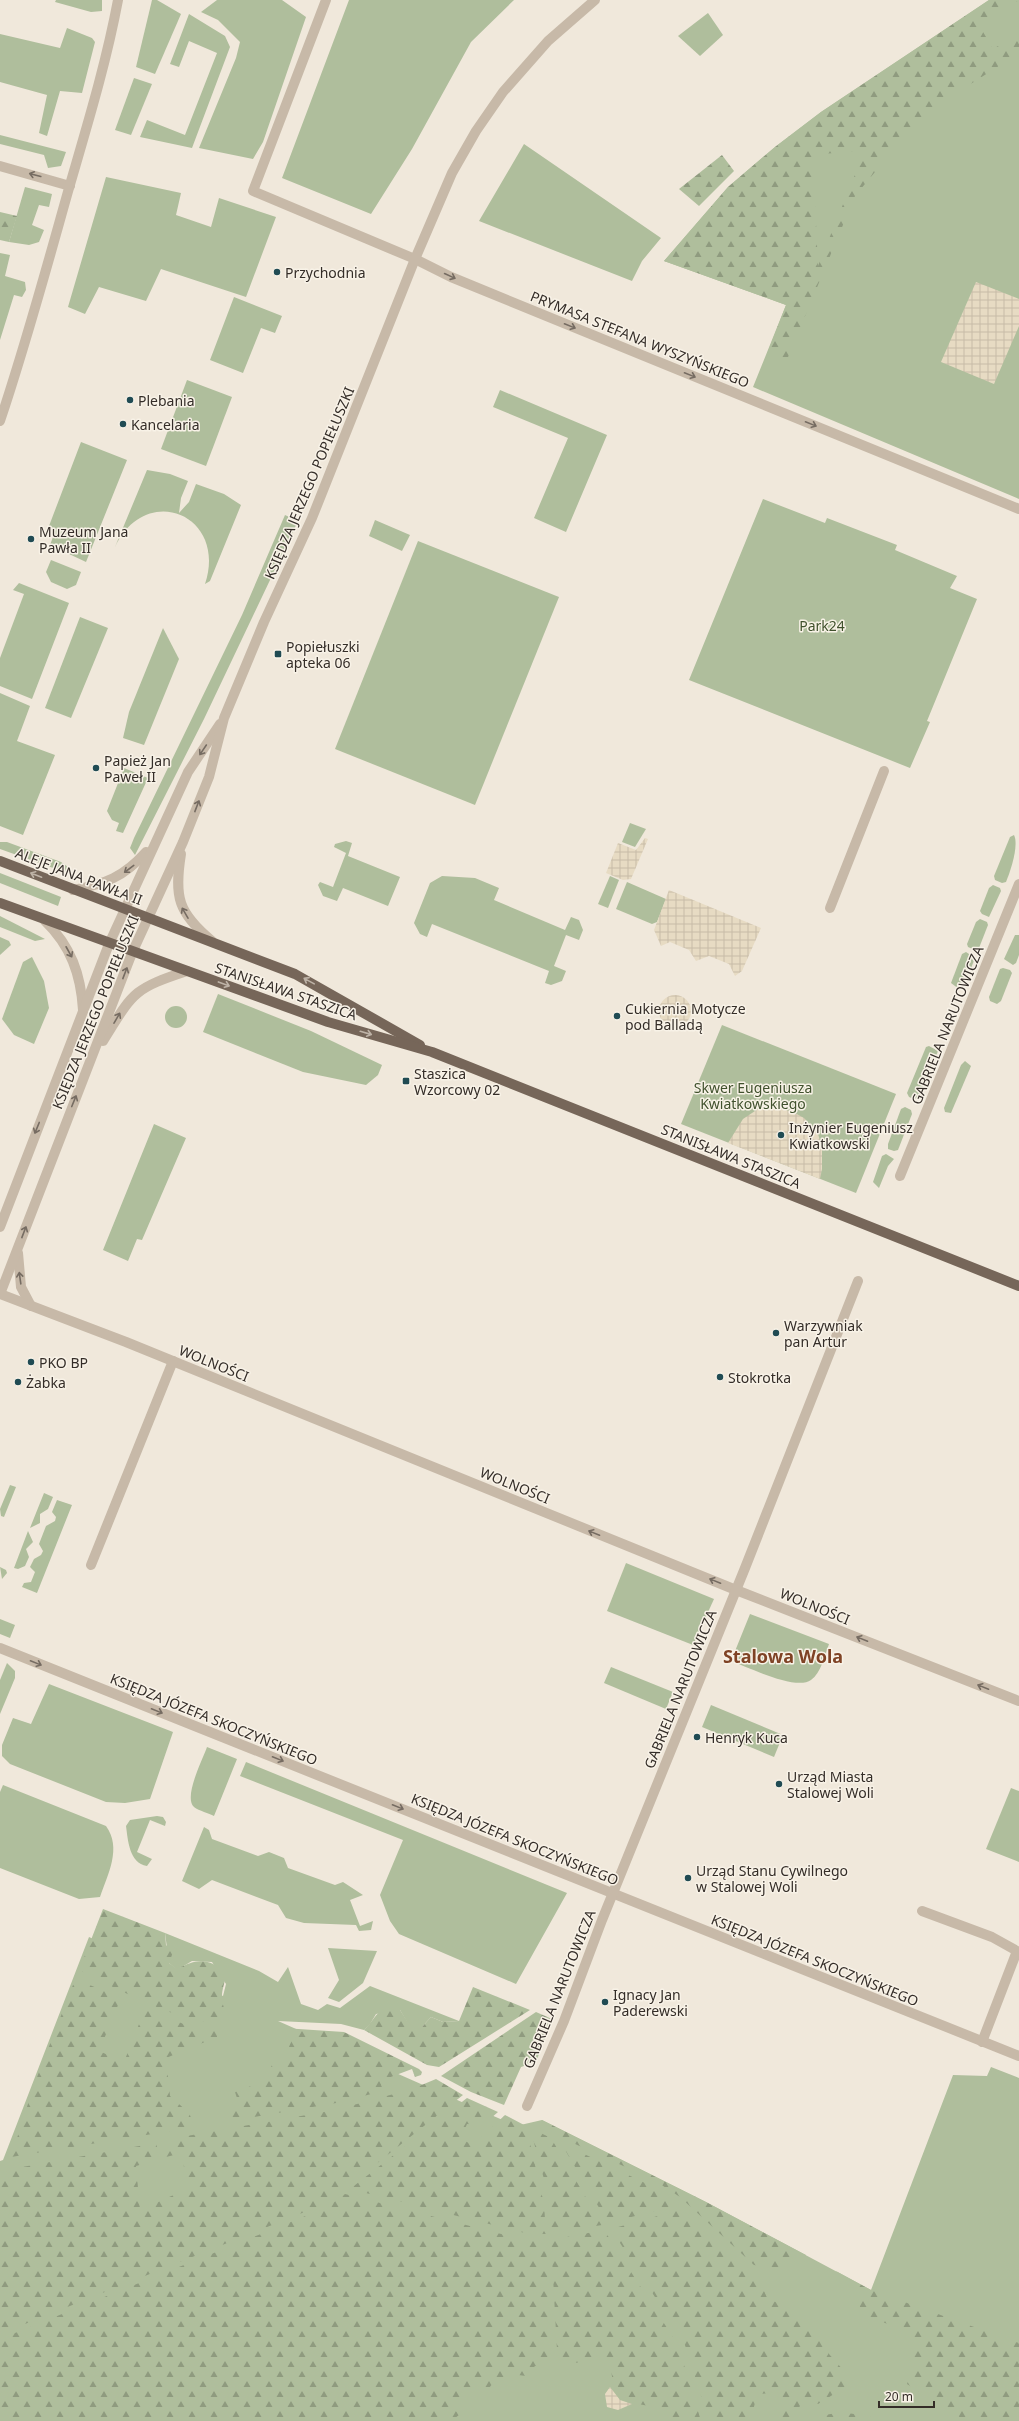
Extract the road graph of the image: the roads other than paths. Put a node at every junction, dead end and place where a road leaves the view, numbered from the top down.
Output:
1 (118, 0) edge
2 (326, 0) edge
3 (595, 0) edge
4 (0, 166) edge
5 (70, 186) junction
6 (415, 259) junction
7 (0, 421) edge
8 (1019, 509) edge
9 (224, 718) junction
10 (884, 771) dead end
11 (156, 841) junction
12 (183, 842) junction
13 (0, 861) edge
14 (1019, 884) edge
15 (73, 890) junction
16 (0, 904) edge
17 (830, 908) dead end
18 (125, 909) junction
19 (148, 917) junction
20 (45, 921) junction
21 (212, 941) junction
22 (109, 944) junction
23 (132, 953) junction
24 (188, 971) junction
25 (83, 1014) junction
26 (432, 1052) junction
27 (89, 1063) junction
28 (900, 1176) dead end
29 (0, 1226) edge
30 (18, 1247) junction
31 (858, 1281) dead end
32 (1019, 1286) edge
33 (0, 1294) edge
34 (31, 1306) junction
35 (173, 1361) junction
36 (91, 1565) dead end
37 (736, 1590) junction
38 (0, 1648) edge
39 (1019, 1701) edge
40 (613, 1893) junction
41 (922, 1910) dead end
42 (1018, 1951) edge
43 (982, 2042) junction
44 (1019, 2056) edge
45 (527, 2106) dead end

1 - 5 street
2 - 6 street, PRYMASA STEFANA WYSZYŃSKIEGO
3 - 6 street, KSIĘDZA JERZEGO POPIEŁUSZKI
5 -> 4 street
5 - 7 street
6 -> 8 street, PRYMASA STEFANA WYSZYŃSKIEGO
6 - 9 street, KSIĘDZA JERZEGO POPIEŁUSZKI
9 -> 11 street, KSIĘDZA JERZEGO POPIEŁUSZKI
12 -> 9 street, KSIĘDZA JERZEGO POPIEŁUSZKI
10 - 17 street
11 -> 15 street
11 - 18 street, KSIĘDZA JERZEGO POPIEŁUSZKI
12 - 19 street, KSIĘDZA JERZEGO POPIEŁUSZKI
21 -> 12 street
15 -> 13 main road, ALEJE JANA PAWŁA II
14 - 28 street, GABRIELA NARUTOWICZA
15 - 18 main road, ALEJE JANA PAWŁA II
16 - 20 main road
18 - 19 main road, ALEJE JANA PAWŁA II
18 - 22 street, KSIĘDZA JERZEGO POPIEŁUSZKI
19 - 21 main road, STANISŁAWA STASZICA
19 - 23 street, KSIĘDZA JERZEGO POPIEŁUSZKI
20 - 22 main road
20 -> 25 street
26 -> 21 main road, STANISŁAWA STASZICA
22 - 23 main road
22 - 25 street, KSIĘDZA JERZEGO POPIEŁUSZKI
23 - 24 main road, STANISŁAWA STASZICA
27 -> 23 street, KSIĘDZA JERZEGO POPIEŁUSZKI
24 -> 26 main road, STANISŁAWA STASZICA
27 -> 24 street
25 -> 29 street, KSIĘDZA JERZEGO POPIEŁUSZKI
26 - 32 main road, STANISŁAWA STASZICA
30 -> 27 street, KSIĘDZA JERZEGO POPIEŁUSZKI
30 - 33 street, KSIĘDZA JERZEGO POPIEŁUSZKI
34 -> 30 street
31 - 37 street, GABRIELA NARUTOWICZA
33 - 34 street, WOLNOŚCI
34 - 35 street, WOLNOŚCI
35 - 36 street
37 -> 35 street, WOLNOŚCI
39 -> 37 street, WOLNOŚCI
37 - 40 street, GABRIELA NARUTOWICZA
38 -> 40 street, KSIĘDZA JÓZEFA SKOCZYŃSKIEGO
40 - 43 street, KSIĘDZA JÓZEFA SKOCZYŃSKIEGO
40 - 45 street, GABRIELA NARUTOWICZA
41 - 42 street
42 - 43 street
43 - 44 street, KSIĘDZA JÓZEFA SKOCZYŃSKIEGO

